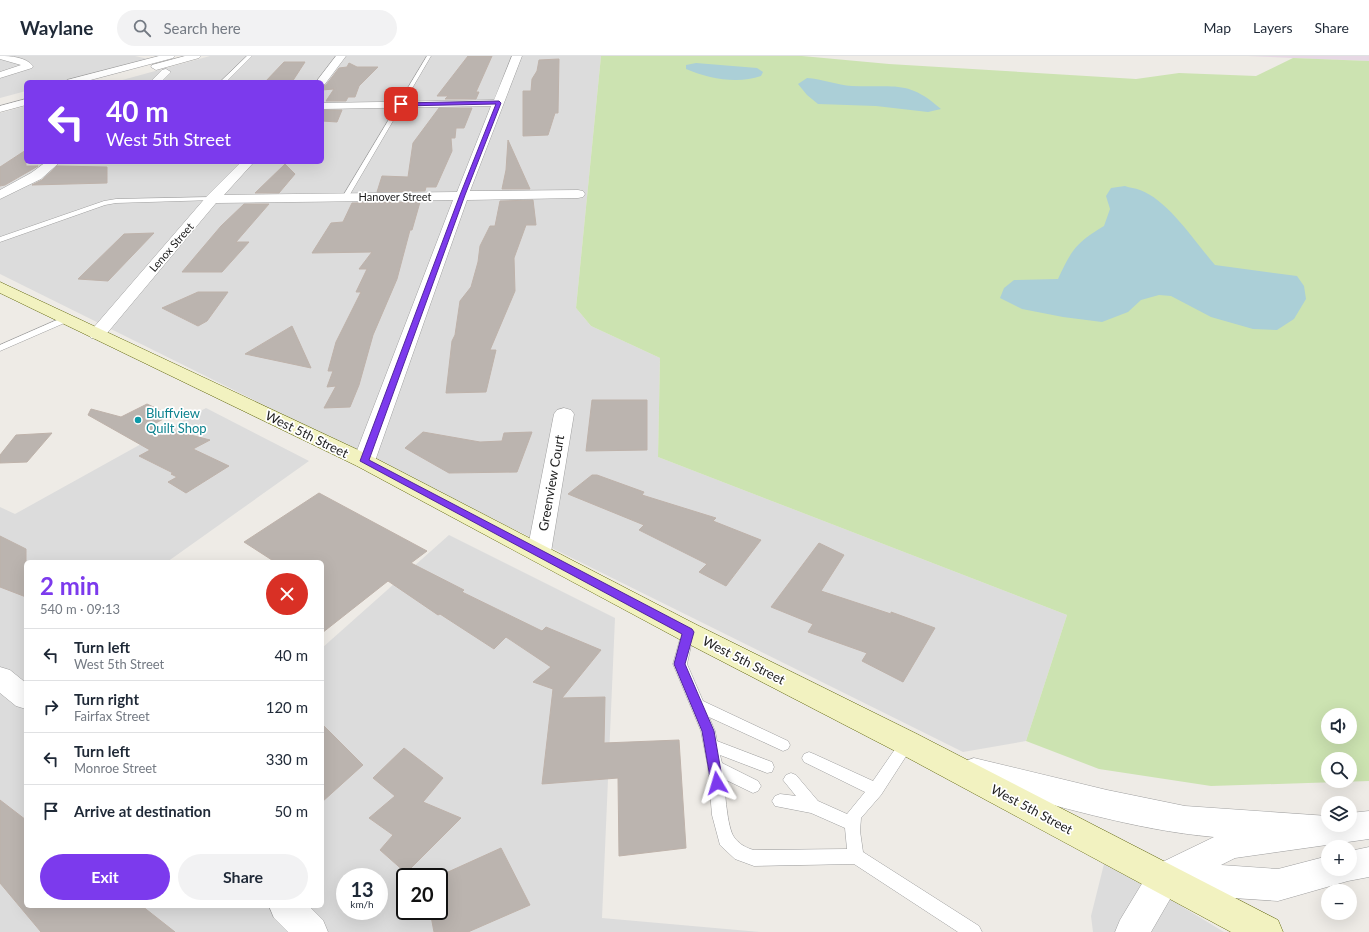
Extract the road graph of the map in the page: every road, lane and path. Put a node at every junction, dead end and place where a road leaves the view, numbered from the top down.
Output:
1 (0, 56) edge
2 (170, 56) edge
3 (196, 56) edge
4 (250, 56) edge
5 (341, 56) edge
6 (429, 56) edge
7 (517, 56) edge
8 (166, 72) dead end
9 (0, 75) edge
10 (79, 80) edge
11 (106, 80) edge
12 (157, 80) edge
13 (225, 80) edge
14 (323, 80) edge
15 (24, 95) edge
16 (0, 101) edge
17 (24, 103) edge
18 (499, 103) junction
19 (401, 104) junction
20 (324, 106) edge
21 (0, 109) edge
22 (51, 164) edge
23 (246, 164) edge
24 (578, 194) dead end
25 (0, 195) edge
26 (462, 195) junction
27 (346, 196) junction
28 (212, 199) junction
29 (0, 240) edge
30 (0, 287) edge
31 (66, 319) junction
32 (97, 334) junction
33 (0, 348) edge
34 (564, 414) dead end
35 (364, 461) junction
36 (539, 552) junction
37 (688, 632) junction
38 (0, 678) edge
39 (24, 696) edge
40 (697, 705) junction
41 (907, 743) junction
42 (783, 744) dead end
43 (711, 745) junction
44 (809, 758) dead end
45 (948, 765) junction
46 (715, 767) junction
47 (767, 767) dead end
48 (791, 780) dead end
49 (753, 786) dead end
50 (876, 790) junction
51 (780, 801) dead end
52 (813, 806) junction
53 (852, 824) junction
54 (1369, 825) edge
55 (1357, 827) edge
56 (1321, 831) edge
57 (1321, 831) edge
58 (856, 856) junction
59 (1369, 862) edge
60 (1357, 865) edge
61 (1321, 874) edge
62 (1164, 878) junction
63 (288, 908) edge
64 (311, 932) edge
65 (973, 932) edge
66 (1132, 932) edge
67 (1266, 932) edge

1 - 9 street
2 - 10 street
3 - 11 street
4 - 13 lane
5 - 14 street
6 - 19 lane
7 - 18 street
8 - 12 street
15 - 16 street
17 - 21 street
18 - 19 street
18 - 26 street
19 - 20 street
19 - 27 lane
22 - 25 street
23 - 28 street, Lenox Street
24 - 26 street, Hanover Street
26 - 27 street, Hanover Street
26 - 35 street
27 - 28 street, Hanover Street
28 - 29 lane
28 - 32 street, Lenox Street
30 - 31 main road, West 5th Street
31 - 32 main road, West 5th Street
31 - 33 lane
32 - 35 main road, West 5th Street
34 - 36 street, Greenview Court
35 - 36 main road, West 5th Street
36 - 37 main road, West 5th Street
37 - 40 lane
37 - 41 main road, West 5th Street
38 - 39 street
40 - 42 lane
40 - 43 lane
41 - 45 main road, West 5th Street
41 - 50 lane
43 - 46 lane
43 - 47 lane
44 - 50 lane
45 - 56 street
45 - 62 main road, West 5th Street
46 - 49 lane
46 - 58 lane
48 - 52 lane
50 - 53 lane
51 - 52 lane
52 - 53 lane
53 - 58 lane
54 - 55 street
57 - 62 street
58 - 65 lane
59 - 60 street
61 - 62 street, West 5th Street
62 - 66 street
62 - 67 main road
63 - 64 street

